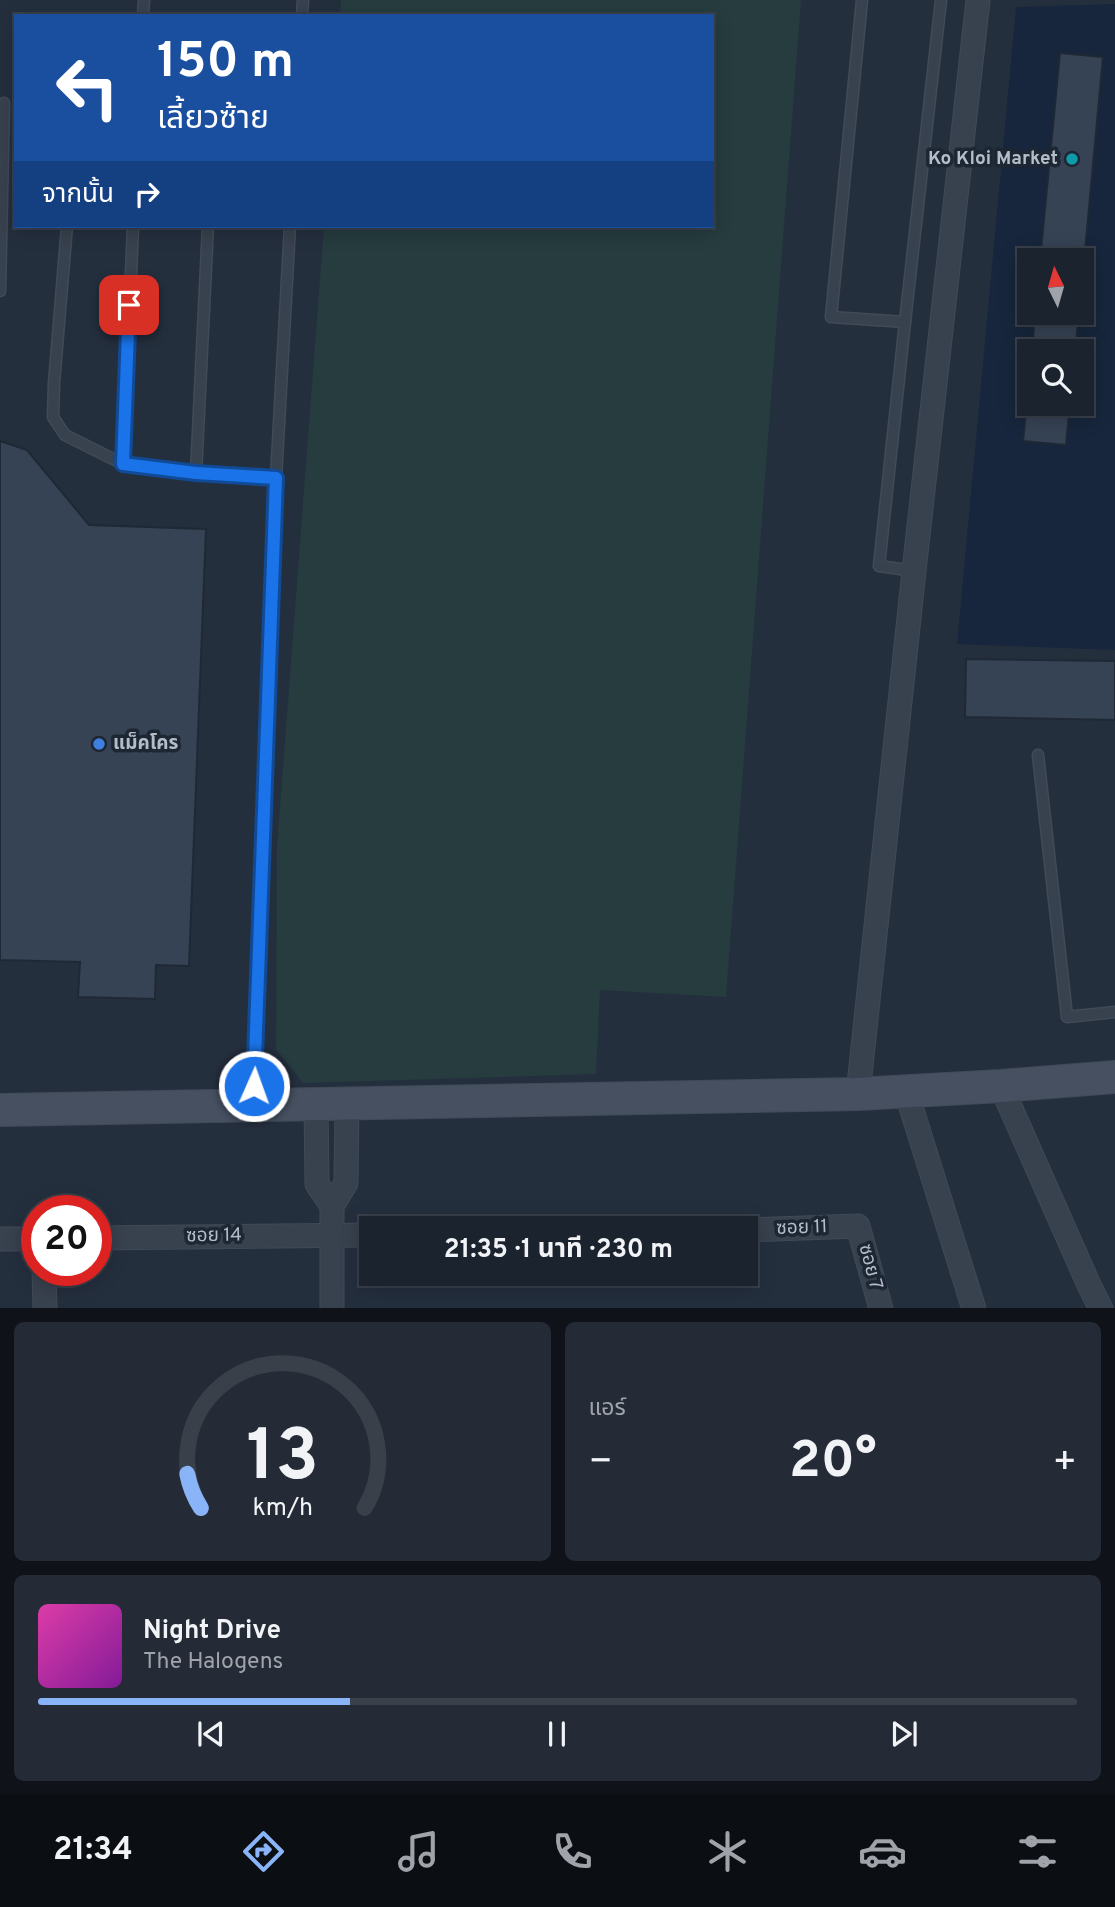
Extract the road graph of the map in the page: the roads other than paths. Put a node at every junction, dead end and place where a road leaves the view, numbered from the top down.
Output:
1 (862, 0) edge
2 (941, 0) edge
3 (978, 0) edge
4 (7, 103) edge
5 (66, 228) edge
6 (132, 228) edge
7 (208, 228) edge
8 (290, 228) edge
9 (0, 291) edge
10 (905, 321) junction
11 (123, 464) junction
12 (196, 473) junction
13 (276, 478) junction
14 (914, 570) junction
15 (1038, 755) dead end
16 (1115, 1012) edge
17 (1115, 1076) edge
18 (1001, 1086) junction
19 (906, 1091) junction
20 (859, 1094) junction
21 (332, 1104) junction
22 (253, 1105) junction
23 (0, 1110) edge
24 (858, 1226) joint
25 (758, 1230) edge
26 (331, 1235) junction
27 (359, 1235) edge
28 (112, 1238) edge
29 (0, 1239) edge
30 (21, 1239) edge
31 (44, 1286) edge
32 (45, 1308) edge
33 (332, 1308) edge
34 (881, 1308) edge
35 (974, 1308) edge
36 (1101, 1308) edge

1 - 10 lane
2 - 10 lane
3 - 14 street
4 - 9 lane
5 - 11 lane
6 - 11 lane
7 - 12 lane
8 - 13 lane
10 - 14 lane
11 - 12 lane
12 - 13 lane
13 - 22 lane
14 - 20 street
15 - 16 lane
17 - 18 street
18 - 19 street
18 - 36 street
19 - 20 street
19 - 35 street
20 - 21 street
21 - 22 street
21 - 26 street
22 - 23 street
24 - 25 street, ซอย 11
24 - 34 street, ซอย 7
26 - 27 street
26 - 28 street, ซอย 14
26 - 33 street
29 - 30 street
31 - 32 street

